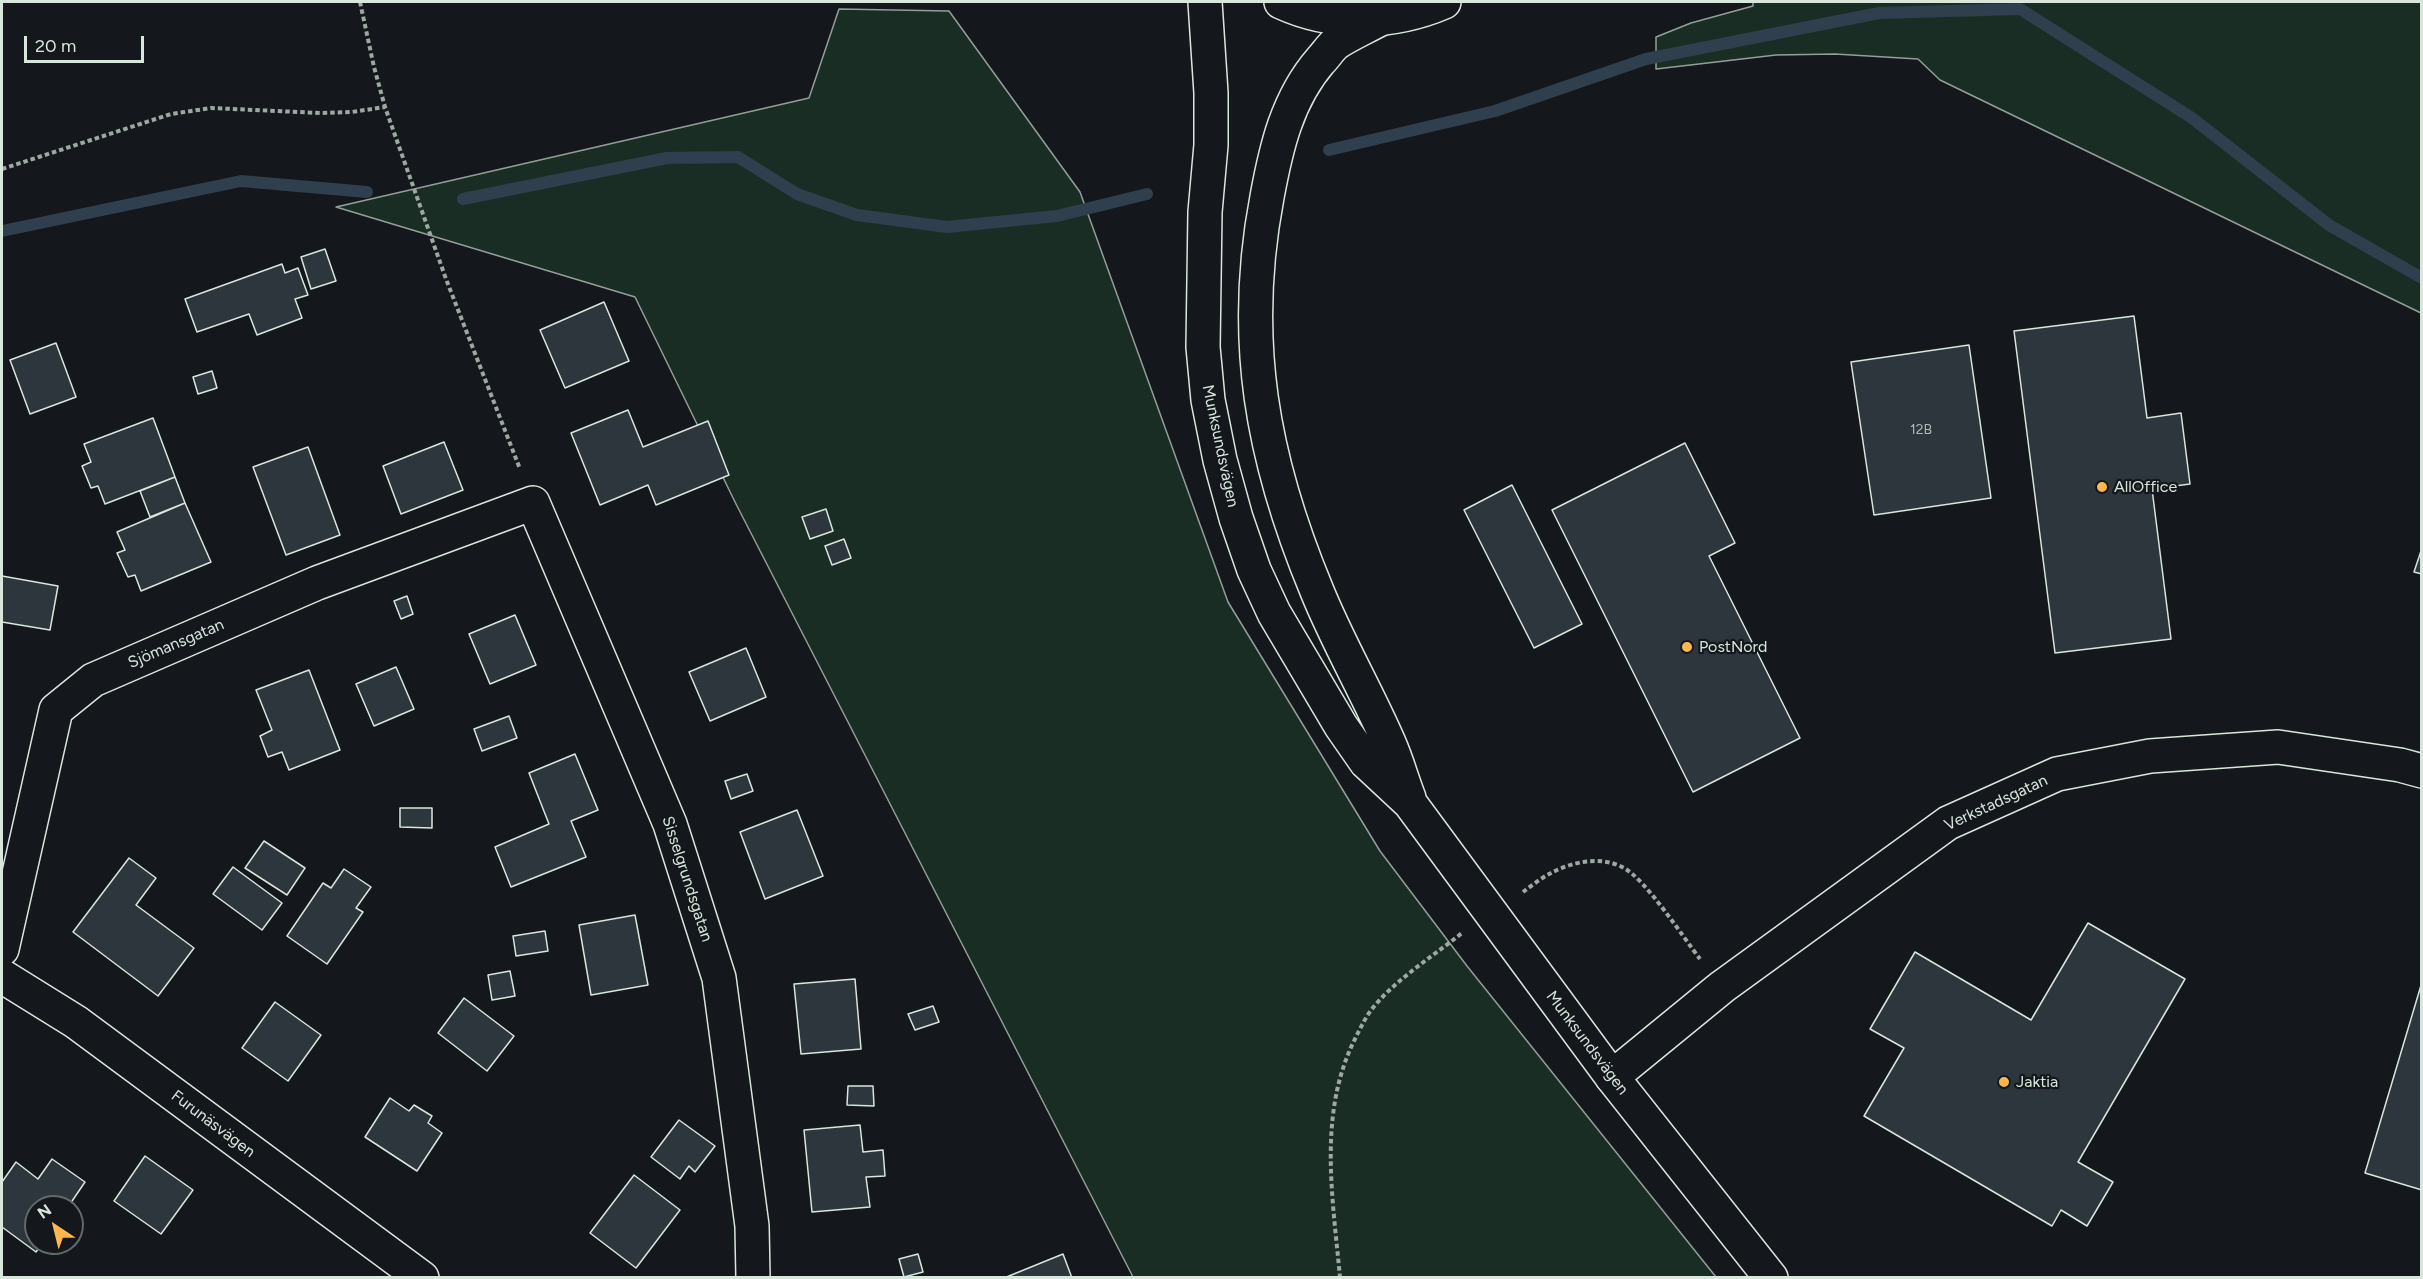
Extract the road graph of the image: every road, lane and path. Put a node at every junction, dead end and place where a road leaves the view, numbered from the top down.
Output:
1 (360, 2) edge
2 (1205, 2) edge
3 (1281, 2) edge
4 (1444, 2) edge
5 (1380, 19) junction
6 (385, 106) junction
7 (2, 169) edge
8 (533, 503) junction
9 (2421, 771) edge
10 (1410, 803) junction
11 (1490, 914) junction
12 (2, 949) edge
13 (2, 976) edge
14 (1722, 987) junction
15 (1612, 1077) junction
16 (422, 1278) edge
17 (753, 1278) edge
18 (1340, 1278) edge
19 (1771, 1278) edge

1 - 6 path
2 - 10 street, Munksundsvägen
3 - 5 street
4 - 5 street
5 - 10 street, Munksundsvägen
6 - 7 path
6 - 8 path
8 - 12 street, Sjömansgatan
8 - 17 street, Sisselgrundsgatan
9 - 14 street, Verkstadsgatan
10 - 11 street, Munksundsvägen
11 - 14 path
11 - 15 street, Munksundsvägen
11 - 18 path
13 - 16 street, Furunäsvägen
14 - 15 street, Verkstadsgatan
15 - 19 street, Munksundsvägen

